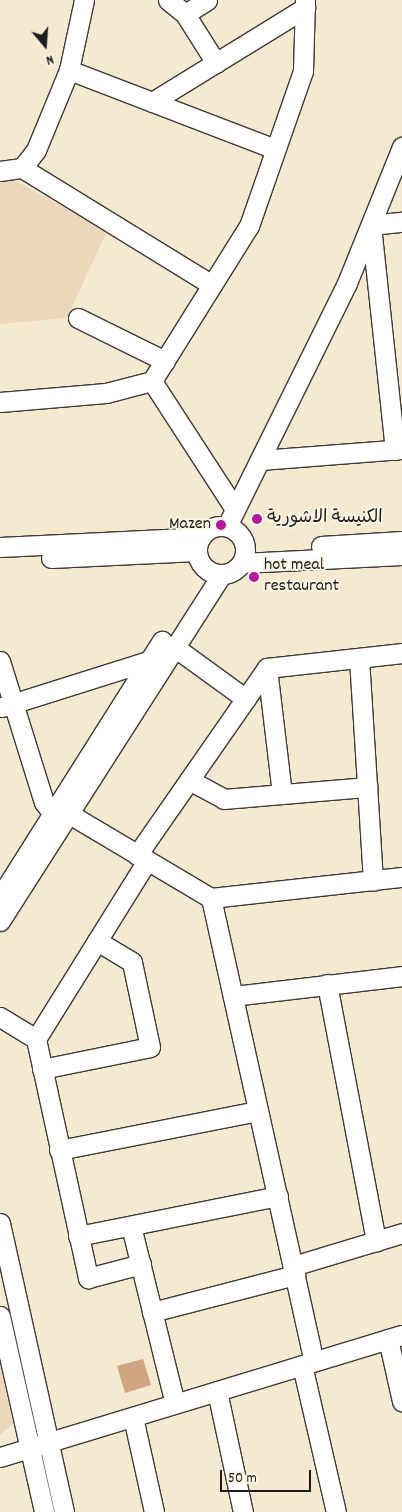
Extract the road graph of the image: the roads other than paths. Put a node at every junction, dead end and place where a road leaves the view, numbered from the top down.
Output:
1 (84, 0) edge
2 (168, 0) edge
3 (207, 0) edge
4 (305, 4) edge
5 (185, 14) junction
6 (216, 63) junction
7 (69, 70) junction
8 (152, 102) junction
9 (402, 147) edge
10 (275, 149) junction
11 (22, 168) junction
12 (0, 171) edge
13 (402, 222) edge
14 (371, 225) junction
15 (212, 285) junction
16 (78, 318) dead end
17 (164, 361) junction
18 (152, 381) junction
19 (0, 402) edge
20 (398, 450) edge
21 (260, 460) junction
22 (235, 509) junction
23 (227, 526) junction
24 (402, 541) edge
25 (199, 544) junction
26 (0, 547) edge
27 (402, 555) edge
28 (244, 556) junction
29 (0, 560) edge
30 (215, 573) junction
31 (173, 646) junction
32 (402, 654) edge
33 (359, 658) junction
34 (0, 661) edge
35 (148, 661) junction
36 (268, 668) junction
37 (246, 699) junction
38 (6, 706) edge
39 (189, 780) junction
40 (367, 787) junction
41 (282, 794) junction
42 (63, 815) junction
43 (142, 858) junction
44 (402, 877) edge
45 (373, 880) junction
46 (0, 897) edge
47 (211, 898) junction
48 (0, 921) edge
49 (97, 941) junction
50 (402, 976) edge
51 (327, 984) junction
52 (233, 996) junction
53 (0, 1016) edge
54 (36, 1039) junction
55 (42, 1069) junction
56 (258, 1111) junction
57 (59, 1150) junction
58 (278, 1196) junction
59 (0, 1223) edge
60 (131, 1226) junction
61 (402, 1233) edge
62 (78, 1236) junction
63 (376, 1240) junction
64 (141, 1264) junction
65 (294, 1271) junction
66 (152, 1312) junction
67 (0, 1316) edge
68 (395, 1337) edge
69 (308, 1363) junction
70 (217, 1391) junction
71 (402, 1401) edge
72 (174, 1404) junction
73 (133, 1417) junction
74 (47, 1443) junction
75 (28, 1449) junction
76 (0, 1457) edge
77 (44, 1512) edge
78 (64, 1512) edge
79 (154, 1512) edge
80 (243, 1512) edge
81 (336, 1512) edge

1 - 7 street
2 - 5 street
3 - 5 street
4 - 6 street
4 - 10 street
5 - 6 street
6 - 8 street
7 - 8 street
7 - 11 street
8 - 10 street
9 - 14 street
10 - 15 street
11 - 12 street
11 - 15 street
13 - 14 street
14 - 20 street
14 - 21 street
15 - 17 street
16 - 17 street
17 - 18 street
18 - 19 street
18 - 22 street
20 - 21 street
21 - 22 street
22 - 23 street
23 - 25 street
23 - 28 street
24 - 28 street
25 - 26 street
25 - 29 street
25 - 30 street
27 - 28 street
28 - 30 street
30 - 31 street
30 - 35 street
31 - 37 street
31 - 42 street
32 - 33 street
33 - 36 street
33 - 40 street
34 - 38 street
35 - 38 street
35 - 42 street
36 - 37 street
36 - 41 street
37 - 39 street
38 - 42 street
39 - 41 street
39 - 43 street
40 - 41 street
40 - 45 street
42 - 43 street
42 - 46 street
42 - 48 street
43 - 47 street
43 - 49 street
44 - 45 street
45 - 47 street
47 - 52 street
49 - 54 street
49 - 55 street
50 - 51 street
51 - 52 street
51 - 63 street
52 - 56 street
53 - 54 street
54 - 55 street
55 - 57 street
56 - 57 street
56 - 58 street
57 - 62 street
58 - 60 street
58 - 65 street
59 - 74 street
60 - 62 street
60 - 64 street
61 - 63 street
62 - 64 street
63 - 65 street
64 - 66 street
65 - 66 street
65 - 69 street
66 - 72 street
67 - 75 street
68 - 69 street
68 - 71 street
69 - 70 street
69 - 81 street
70 - 72 street
70 - 80 street
72 - 73 street
73 - 74 street
73 - 79 street
74 - 75 street
74 - 78 street
75 - 76 street
75 - 77 street

